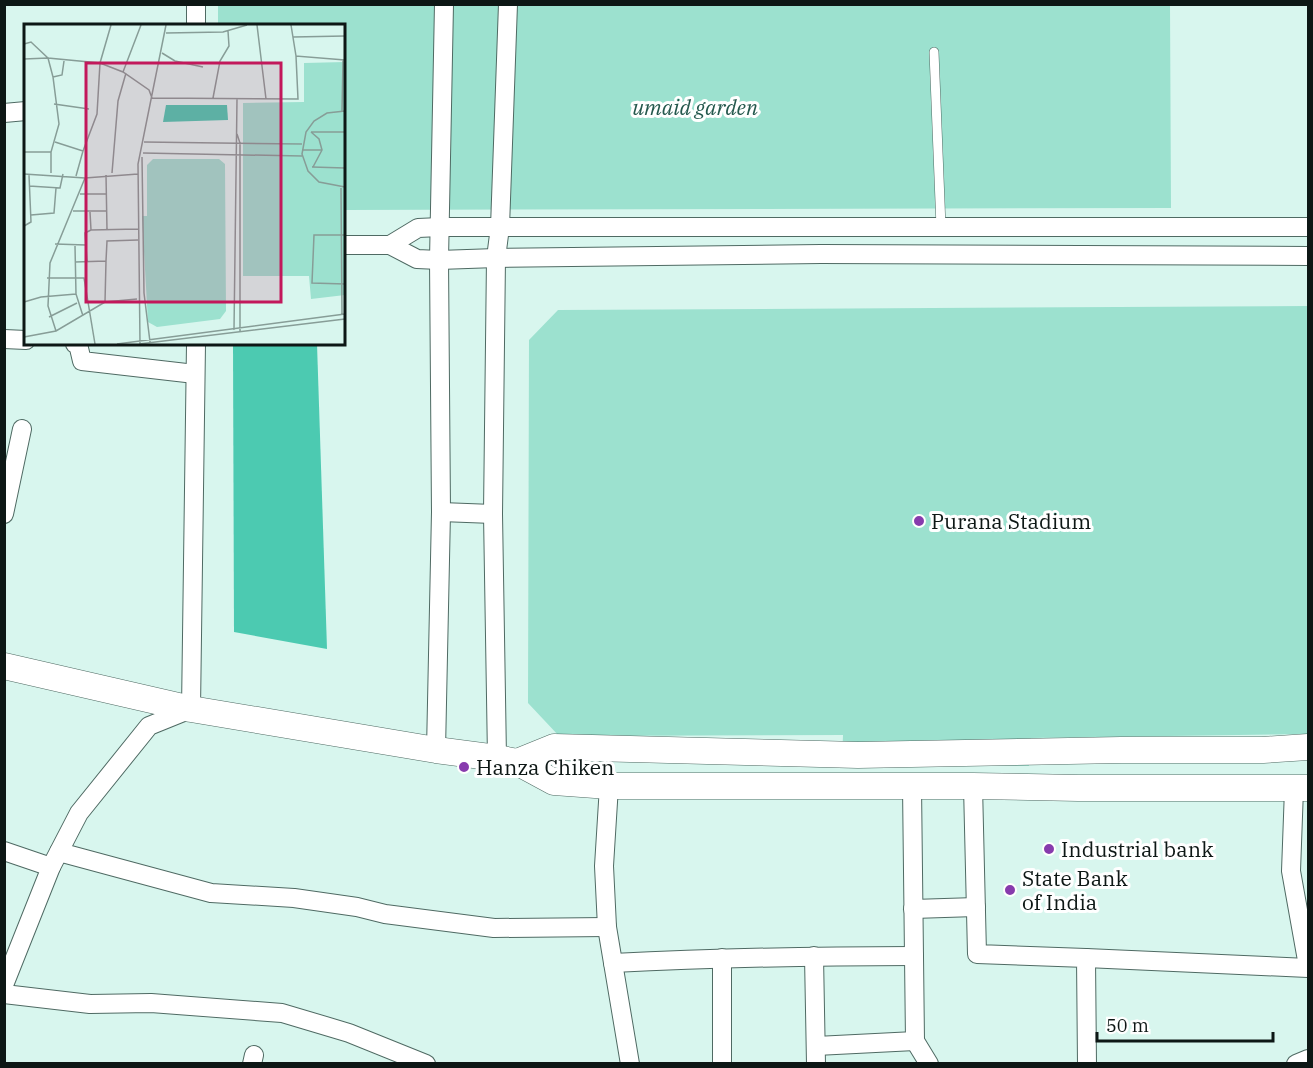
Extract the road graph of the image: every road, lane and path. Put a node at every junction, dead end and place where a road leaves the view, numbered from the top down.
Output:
1 (196, 4) edge
2 (444, 4) edge
3 (508, 4) edge
4 (196, 24) edge
5 (934, 52) dead end
6 (24, 111) edge
7 (4, 113) edge
8 (440, 227) junction
9 (500, 227) junction
10 (941, 227) junction
11 (1308, 227) edge
12 (345, 244) edge
13 (390, 245) junction
14 (1308, 256) edge
15 (496, 258) junction
16 (439, 260) junction
17 (4, 339) edge
18 (24, 340) edge
19 (78, 345) edge
20 (196, 345) edge
21 (195, 374) junction
22 (22, 429) dead end
23 (441, 512) junction
24 (4, 514) edge
25 (493, 514) junction
26 (4, 666) edge
27 (191, 709) junction
28 (1308, 747) edge
29 (436, 750) junction
30 (507, 760) junction
31 (609, 786) junction
32 (912, 786) junction
33 (973, 786) junction
34 (1301, 788) edge
35 (4, 851) edge
36 (55, 859) junction
37 (976, 907) junction
38 (913, 909) junction
39 (607, 927) junction
40 (814, 956) junction
41 (914, 956) junction
42 (722, 958) junction
43 (1086, 958) junction
44 (613, 963) junction
45 (1308, 967) edge
46 (4, 985) edge
47 (4, 994) edge
48 (915, 1041) junction
49 (816, 1055) edge
50 (1308, 1059) edge
51 (426, 1064) edge
52 (630, 1064) edge
53 (722, 1064) edge
54 (929, 1064) edge
55 (1087, 1064) edge
56 (1296, 1064) edge

1 - 4 street
2 - 8 street
3 - 9 street
5 - 10 lane
6 - 7 street
8 - 9 street
8 - 13 street
8 - 16 street
9 - 10 street
9 - 15 street
10 - 11 street
12 - 13 street
13 - 16 street
14 - 15 street
15 - 16 street
15 - 25 street
16 - 23 street
17 - 18 street
19 - 21 street
20 - 21 street
21 - 27 street
22 - 24 street
23 - 25 street
23 - 29 street
25 - 30 street
26 - 27 street
27 - 29 street
27 - 36 street
28 - 30 street
29 - 30 street
30 - 31 street
31 - 32 street
31 - 39 street
32 - 33 street
32 - 38 street
33 - 34 street
33 - 37 street
34 - 45 street
35 - 36 street
36 - 39 street
36 - 46 street
37 - 38 street
37 - 43 street
38 - 41 street
39 - 44 street
40 - 41 street
40 - 42 street
40 - 49 street
41 - 48 street
42 - 44 street
42 - 53 street
43 - 45 street
43 - 55 street
44 - 52 street
47 - 51 street
48 - 49 street
48 - 54 street
50 - 56 street

